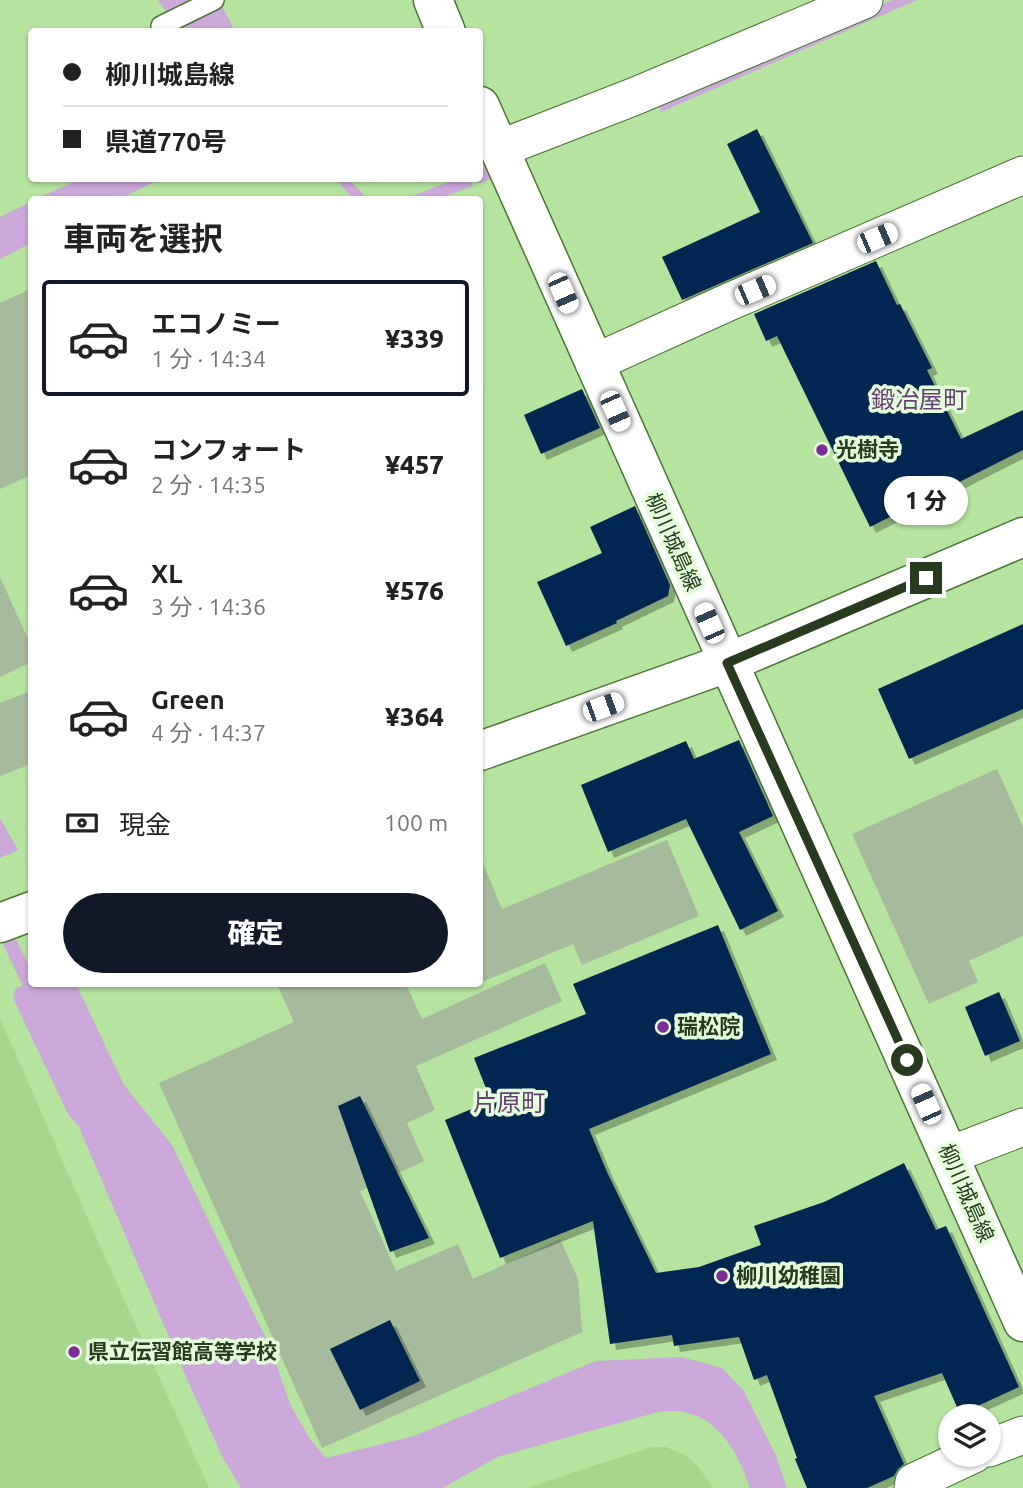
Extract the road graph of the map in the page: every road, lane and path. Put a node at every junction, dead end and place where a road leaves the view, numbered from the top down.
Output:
1 (214, 0) edge
2 (433, 0) edge
3 (864, 0) edge
4 (160, 26) dead end
5 (444, 28) edge
6 (483, 113) edge
7 (505, 164) junction
8 (1023, 175) edge
9 (594, 363) junction
10 (1023, 537) edge
11 (727, 663) junction
12 (483, 750) edge
13 (28, 912) edge
14 (0, 923) edge
15 (1023, 1127) edge
16 (950, 1155) junction
17 (1023, 1322) edge
18 (1023, 1435) edge
19 (1001, 1443) edge
20 (946, 1467) edge
21 (913, 1488) edge

1 - 4 lane
2 - 5 main road
3 - 7 street
6 - 7 main road, 柳川城島線
7 - 9 main road, 柳川城島線
8 - 9 street
9 - 11 main road, 柳川城島線
10 - 11 main road
11 - 12 main road
11 - 16 main road, 柳川城島線
13 - 14 main road
15 - 16 street
16 - 17 main road, 柳川城島線
18 - 19 street
20 - 21 street

